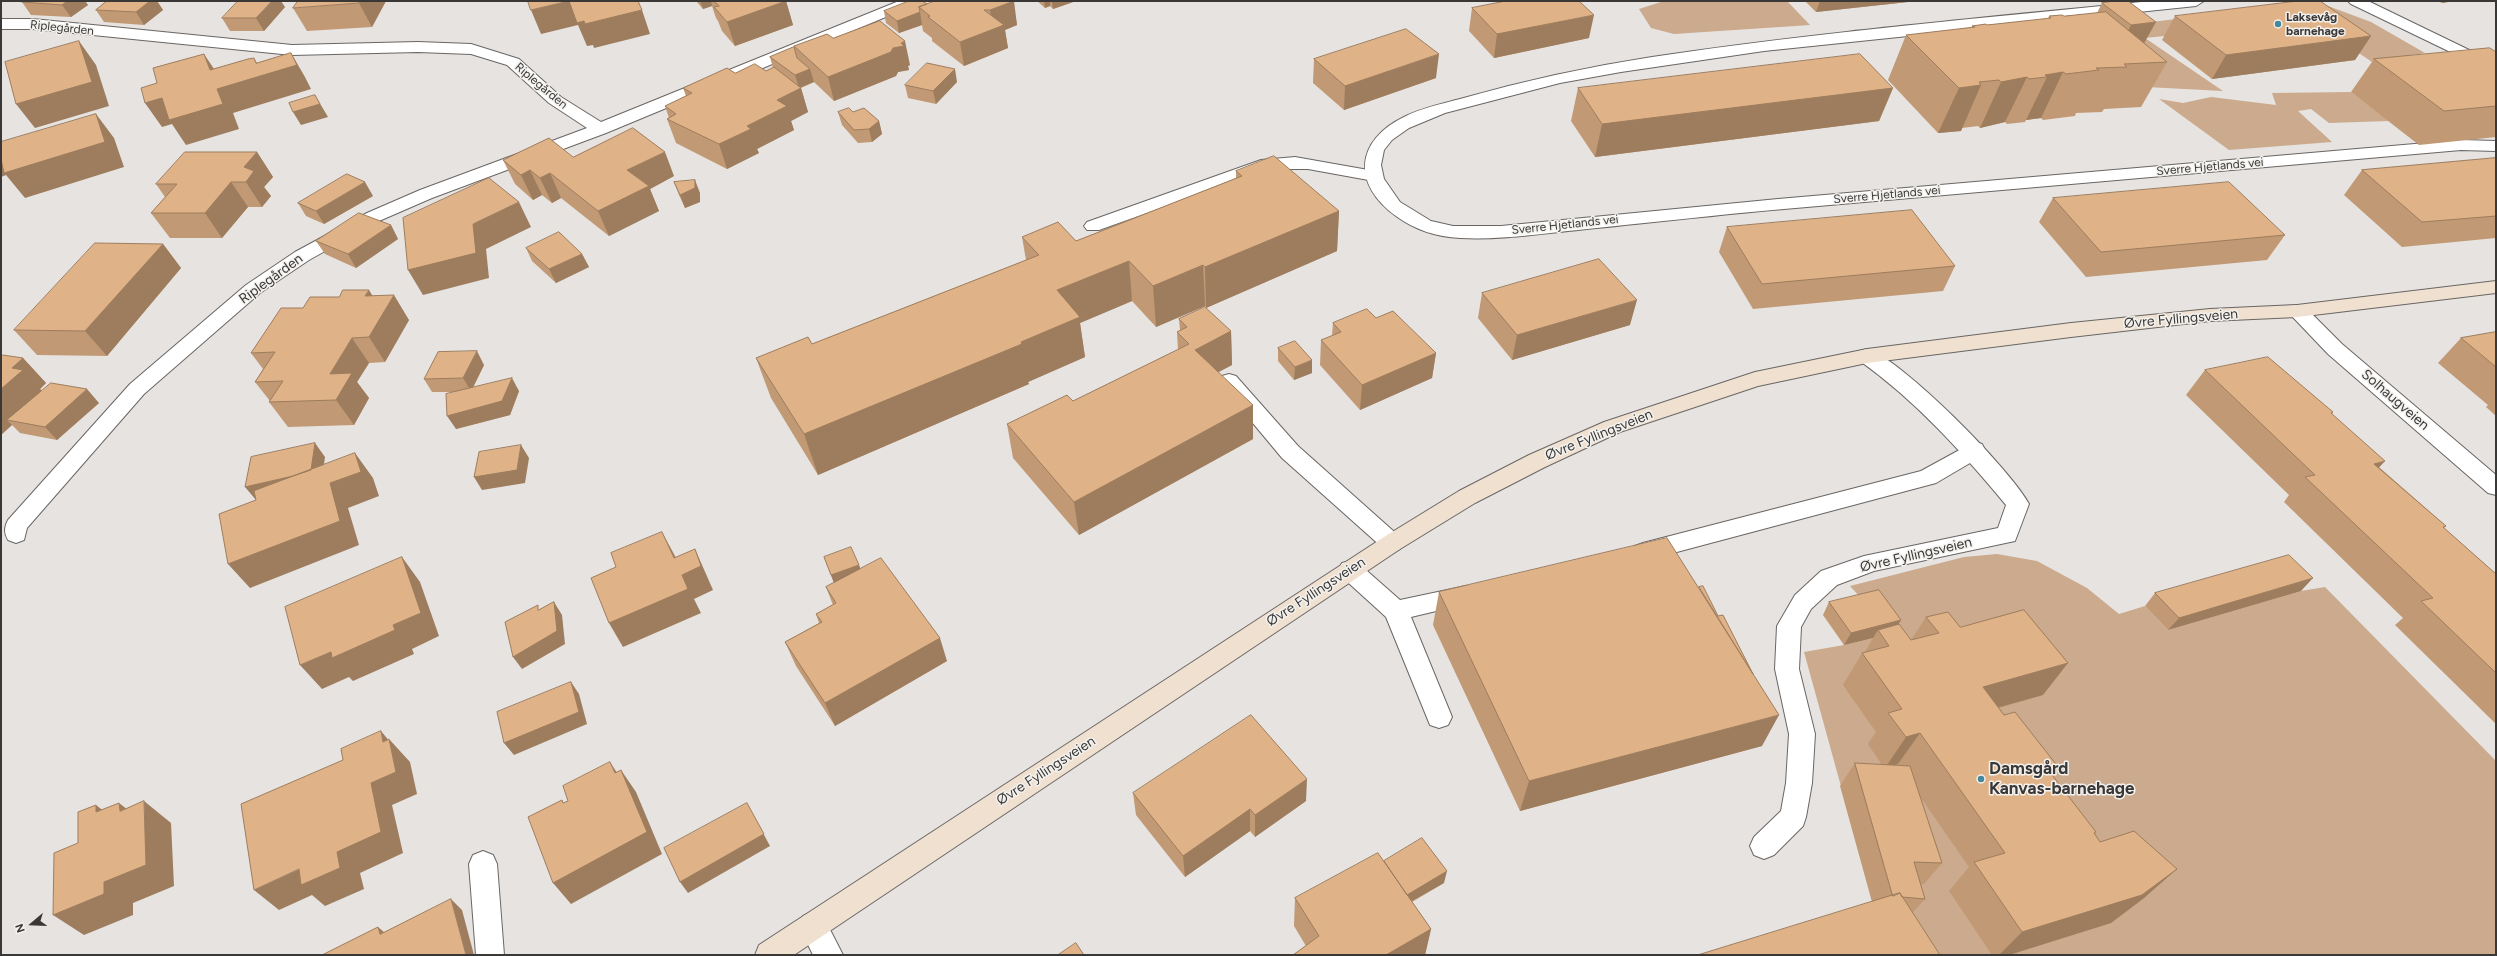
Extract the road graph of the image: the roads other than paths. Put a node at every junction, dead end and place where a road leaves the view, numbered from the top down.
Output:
1 (912, 1) edge
2 (2027, 1) edge
3 (2196, 1) edge
4 (2356, 1) edge
5 (2047, 16) junction
6 (1, 24) edge
7 (2496, 69) edge
8 (600, 129) junction
9 (2496, 146) edge
10 (1374, 176) junction
11 (1093, 226) dead end
12 (2496, 287) edge
13 (2297, 311) junction
14 (1867, 356) junction
15 (1229, 381) edge
16 (1974, 450) junction
17 (2496, 487) edge
18 (16, 534) dead end
19 (1392, 543) junction
20 (1622, 558) edge
21 (1350, 570) junction
22 (1486, 591) edge
23 (1396, 611) junction
24 (1439, 717) dead end
25 (1764, 846) dead end
26 (483, 864) dead end
27 (813, 926) junction
28 (490, 955) edge
29 (769, 955) edge
30 (829, 955) edge

1 - 8 street, Riplegården
2 - 5 street
3 - 5 street, Sverre Hjetlands vei
4 - 7 street
5 - 10 street, Sverre Hjetlands vei
6 - 8 street, Riplegården
8 - 18 street, Riplegården
9 - 10 street, Sverre Hjetlands vei
10 - 11 street
12 - 13 main road, Øvre Fyllingsveien
13 - 14 main road, Øvre Fyllingsveien
13 - 17 street, Solhaugveien
14 - 16 street, Øvre Fyllingsveien
14 - 19 main road, Øvre Fyllingsveien
15 - 19 street
16 - 20 street
16 - 25 street, Øvre Fyllingsveien
19 - 21 main road, Øvre Fyllingsveien
21 - 23 street
21 - 27 main road, Øvre Fyllingsveien
22 - 23 street
23 - 24 street
26 - 28 street
27 - 29 main road, Øvre Fyllingsveien
27 - 30 street

